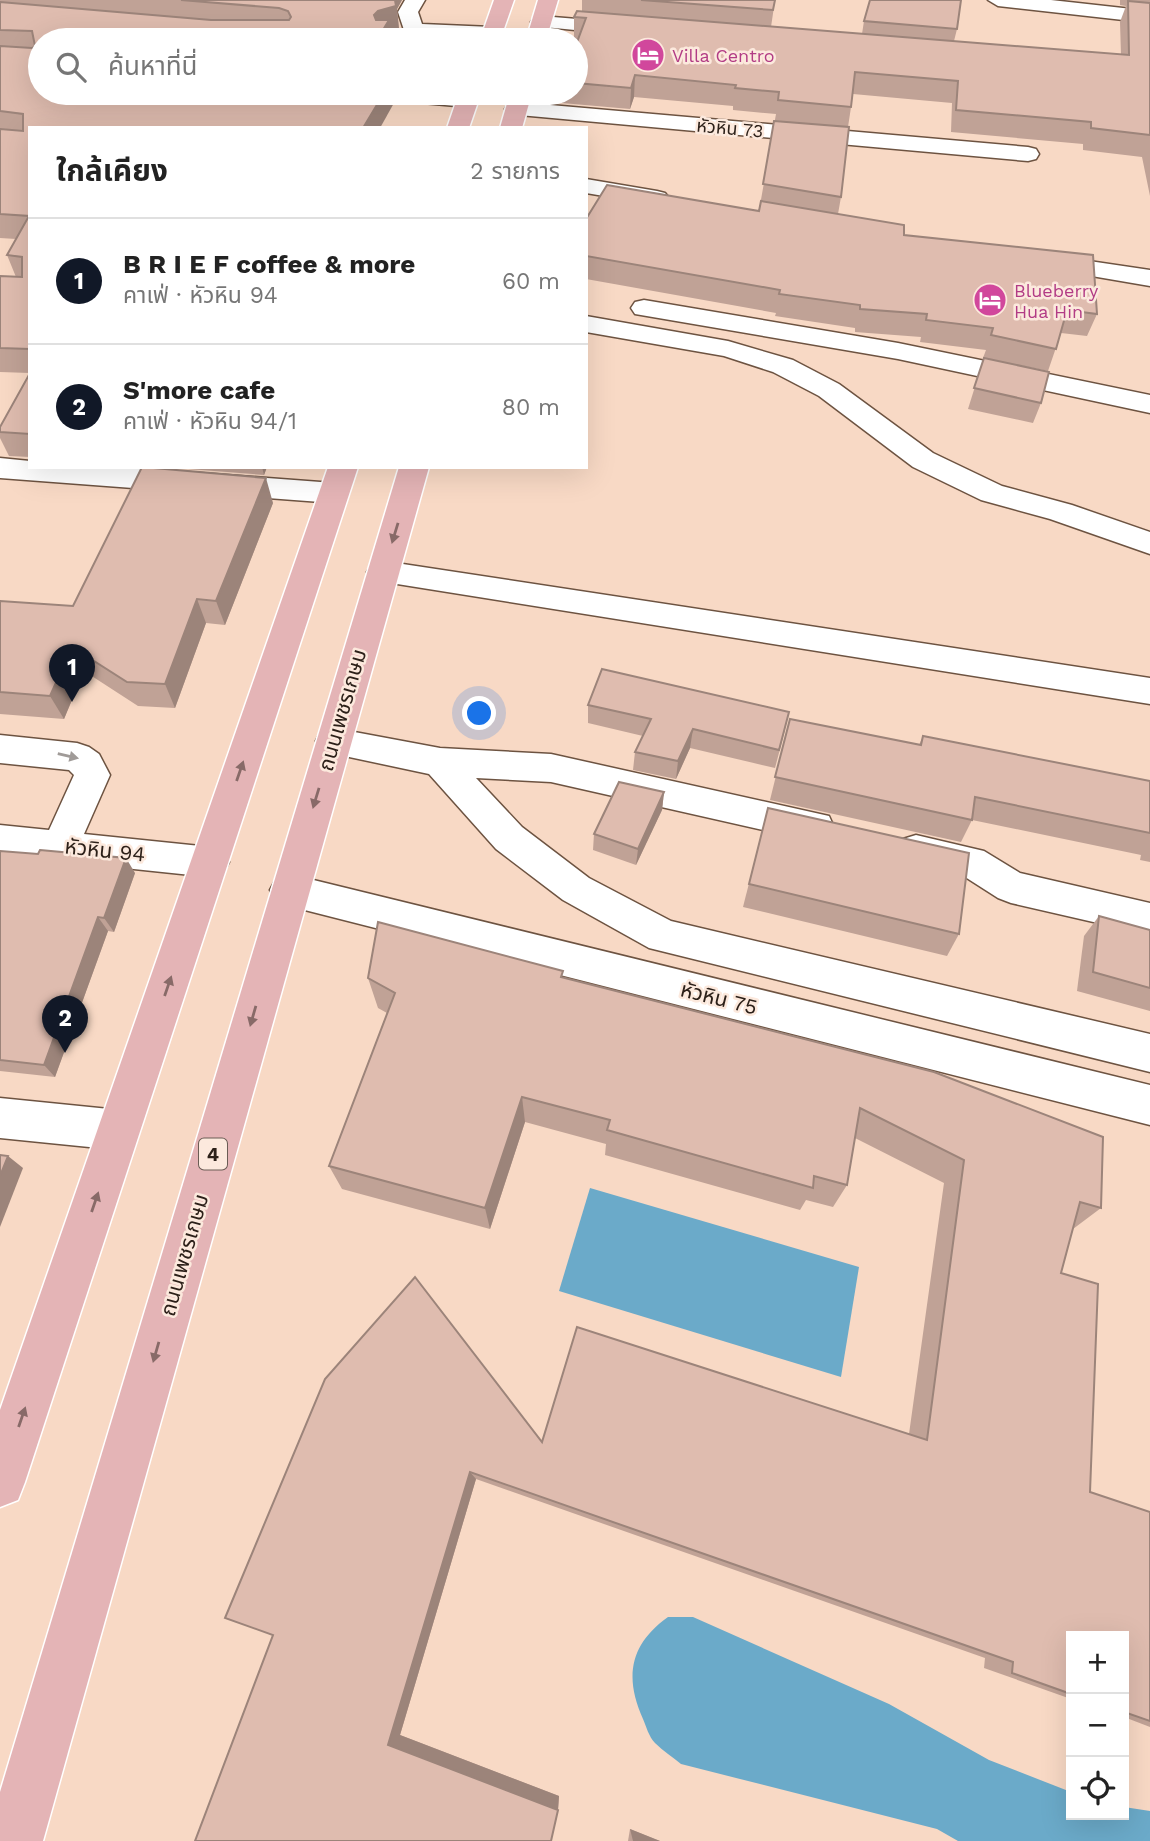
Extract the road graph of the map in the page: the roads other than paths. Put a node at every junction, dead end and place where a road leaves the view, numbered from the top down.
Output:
1 (415, 0) edge
2 (504, 0) edge
3 (548, 0) edge
4 (998, 0) edge
5 (1150, 17) edge
6 (413, 28) edge
7 (494, 28) edge
8 (539, 28) edge
9 (588, 31) edge
10 (652, 31) edge
11 (466, 105) edge
12 (516, 110) edge
13 (459, 126) edge
14 (1027, 154) dead end
15 (588, 186) edge
16 (682, 202) edge
17 (1013, 256) edge
18 (1150, 278) edge
19 (596, 307) edge
20 (1150, 404) edge
21 (0, 468) edge
22 (28, 469) edge
23 (28, 469) edge
24 (413, 469) edge
25 (339, 480) edge
26 (1150, 543) edge
27 (383, 572) junction
28 (1150, 691) edge
29 (333, 741) junction
30 (0, 749) edge
31 (440, 762) junction
32 (849, 835) edge
33 (0, 840) edge
34 (890, 844) edge
35 (61, 845) junction
36 (209, 862) junction
37 (289, 890) junction
38 (1150, 919) edge
39 (1150, 1054) edge
40 (1150, 1105) edge
41 (0, 1118) edge
42 (119, 1130) junction
43 (0, 1482) edge
44 (14, 1841) edge

1 - 6 street
2 - 7 main road
3 - 8 main road
4 - 5 street
9 - 10 street
11 - 13 main road
12 - 14 street, หัวหิน 73
15 - 16 street
17 - 18 street
19 - 20 street
19 - 26 street
21 - 22 street
23 - 25 street
24 -> 27 main road, ถนนเพชรเกษม / 4
36 -> 25 main road
27 - 28 street
27 - 29 main road, ถนนเพชรเกษม / 4
29 - 31 street
29 -> 37 main road, ถนนเพชรเกษม / 4
30 -> 35 street
31 - 32 street
31 - 39 street
33 - 35 street, หัวหิน 94
34 - 38 street
35 - 36 street, หัวหิน 94
42 -> 36 main road
37 - 40 street, หัวหิน 75
37 -> 44 main road, ถนนเพชรเกษม / 4
41 - 42 street
43 -> 42 main road

